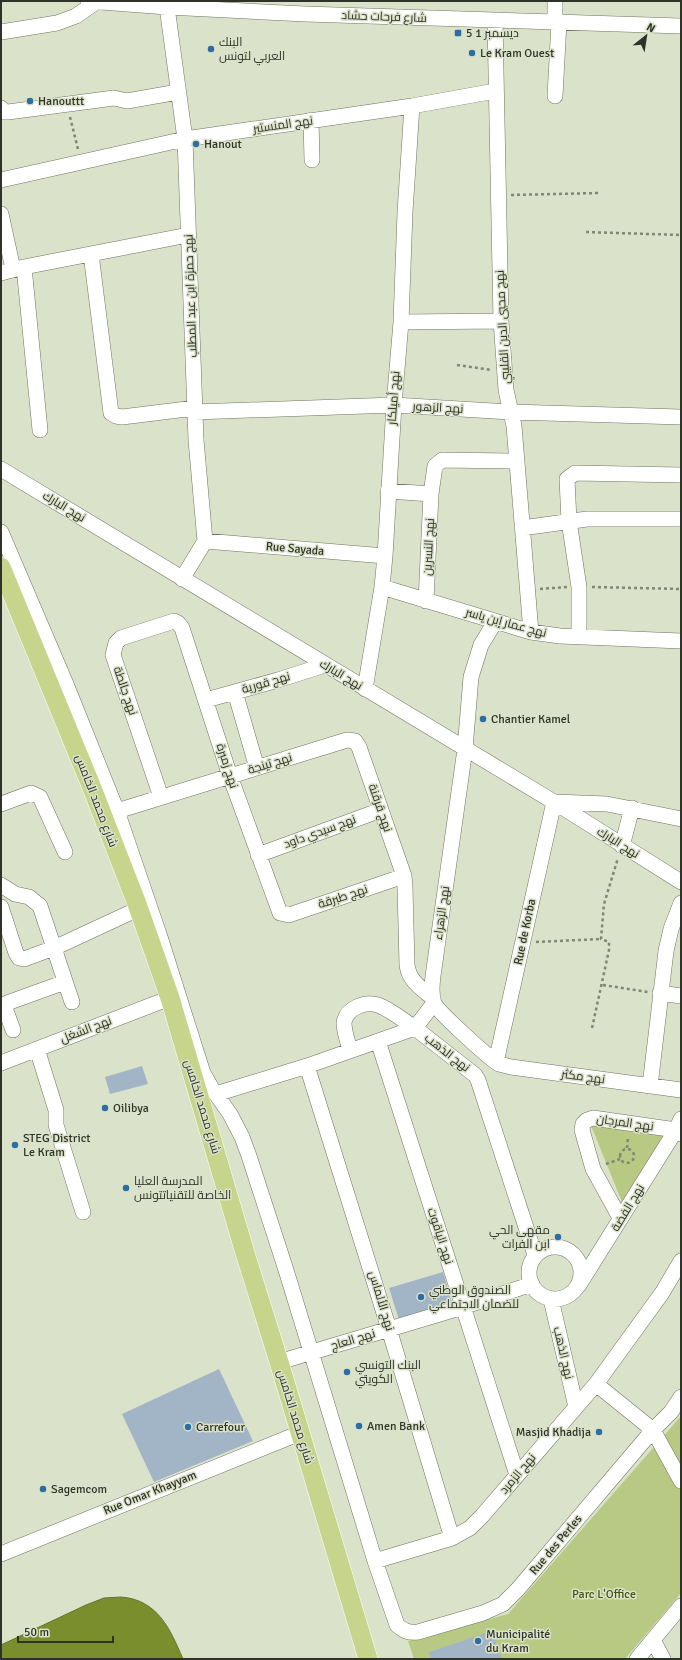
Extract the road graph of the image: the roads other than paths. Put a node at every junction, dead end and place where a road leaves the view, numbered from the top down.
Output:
1 (92, 1) edge
2 (555, 1) edge
3 (212, 5) edge
4 (166, 7) junction
5 (305, 8) edge
6 (495, 21) junction
7 (557, 22) junction
8 (681, 26) edge
9 (1, 32) edge
10 (495, 91) junction
11 (178, 92) junction
12 (555, 96) dead end
13 (412, 106) junction
14 (1, 108) edge
15 (311, 120) junction
16 (185, 139) junction
17 (312, 160) dead end
18 (1, 180) edge
19 (1, 214) edge
20 (188, 235) junction
21 (91, 254) junction
22 (13, 270) edge
23 (501, 321) junction
24 (400, 322) junction
25 (394, 405) junction
26 (195, 410) junction
27 (511, 412) junction
28 (681, 417) edge
29 (40, 430) dead end
30 (516, 461) junction
31 (1, 469) edge
32 (681, 475) edge
33 (388, 491) junction
34 (431, 494) junction
35 (681, 519) edge
36 (569, 521) junction
37 (522, 528) junction
38 (1, 532) edge
39 (205, 541) junction
40 (385, 556) junction
41 (1, 566) edge
42 (182, 579) junction
43 (382, 587) junction
44 (426, 601) junction
45 (172, 621) joint
46 (495, 622) junction
47 (531, 632) junction
48 (579, 637) junction
49 (681, 641) edge
50 (325, 665) junction
51 (364, 689) junction
52 (235, 692) junction
53 (206, 700) junction
54 (355, 740) joint
55 (465, 749) junction
56 (257, 768) junction
57 (230, 776) junction
58 (161, 797) junction
59 (554, 802) junction
60 (1, 804) edge
61 (632, 808) junction
62 (381, 810) junction
63 (116, 811) junction
64 (681, 819) edge
65 (622, 846) junction
66 (65, 852) dead end
67 (258, 855) junction
68 (404, 876) junction
69 (681, 882) edge
70 (1, 885) edge
71 (681, 903) edge
72 (1, 907) edge
73 (138, 909) junction
74 (282, 914) joint
75 (54, 948) junction
76 (65, 982) junction
77 (660, 994) junction
78 (681, 996) edge
79 (170, 998) junction
80 (434, 1001) junction
81 (72, 1002) dead end
82 (415, 1028) junction
83 (13, 1030) dead end
84 (378, 1041) junction
85 (37, 1049) junction
86 (350, 1050) junction
87 (492, 1058) junction
88 (1, 1063) edge
89 (307, 1066) junction
90 (475, 1075) junction
91 (650, 1086) junction
92 (681, 1090) edge
93 (216, 1094) junction
94 (679, 1128) edge
95 (83, 1212) dead end
96 (620, 1218) junction
97 (535, 1255) junction
98 (681, 1261) edge
99 (532, 1284) junction
100 (579, 1285) junction
101 (551, 1299) junction
102 (462, 1308) junction
103 (389, 1329) junction
104 (311, 1352) junction
105 (279, 1362) junction
106 (596, 1384) junction
107 (681, 1398) edge
108 (576, 1407) junction
109 (653, 1430) junction
110 (300, 1433) junction
111 (517, 1475) junction
112 (681, 1481) edge
113 (452, 1538) junction
114 (1, 1554) edge
115 (375, 1561) junction
116 (681, 1606) edge
117 (653, 1640) junction
118 (368, 1659) edge
119 (637, 1659) edge
120 (663, 1659) edge

1 - 4 street, شارع فرحات حشاد
1 - 9 street
2 - 7 street
3 - 4 street, شارع فرحات حشاد
3 - 5 street, شارع فرحات حشاد
4 - 11 street, نهج حمزة ابن عبد المطلب
5 - 6 street, شارع فرحات حشاد
6 - 7 street, شارع فرحات حشاد
6 - 10 street, نهج محيي الدين القليبي
7 - 8 street, شارع فرحات حشاد
7 - 12 street
10 - 13 street, نهج المنستير
10 - 23 street, نهج محيي الدين القليبي
11 - 14 street
11 - 16 street, نهج حمزة ابن عبد المطلب
13 - 15 street, نهج المنستير
13 - 24 street, نهج أميلكار
15 - 16 street, نهج المنستير
15 - 17 street
16 - 18 street, نهج المنستير
16 - 20 street, نهج حمزة ابن عبد المطلب
19 - 22 street
20 - 21 street
20 - 26 street, نهج حمزة ابن عبد المطلب
21 - 22 street
21 - 26 street, نهج الزهور
22 - 29 street
23 - 24 street
23 - 27 street, نهج محيي الدين القليبي
24 - 25 street, نهج أميلكار
25 - 26 street, نهج الزهور
25 - 27 street, نهج الزهور
25 - 33 street, نهج أميلكار
26 - 39 street, نهج حمزة ابن عبد المطلب
27 - 28 street, نهج الزهور
27 - 30 street, نهج محيي الدين القليبي
30 - 34 street, نهج النسرين
30 - 37 street, نهج محيي الدين القليبي
31 - 42 street, نهج البارك
32 - 36 street
33 - 34 street
33 - 40 street, نهج أميلكار
34 - 44 street, نهج النسرين
35 - 36 street
36 - 37 street
36 - 48 street
37 - 47 street, نهج محيي الدين القليبي
38 - 63 street
39 - 40 street, Rue Sayada
39 - 42 street
40 - 43 street, نهج أميلكار
41 - 73 main road, شارع محمد الخامس
42 - 50 street, نهج البارك
43 - 44 street, نهج عمار إبن ياسر
43 - 51 street, نهج أميلكار
44 - 46 street, نهج عمار إبن ياسر
45 - 53 street, نهج زمبرة
45 - 58 street, نهج جالطة
46 - 47 street, نهج عمار إبن ياسر
46 - 55 street, نهج الزهراء
47 - 48 street, نهج عمار إبن ياسر
48 - 49 street, نهج عمار إبن ياسر
50 - 51 street, نهج البارك
50 - 52 street, نهج قورية
51 - 55 street, نهج البارك
52 - 53 street, نهج قورية
52 - 56 street
53 - 57 street, نهج زمبرة
54 - 56 street, نهج تينجة
54 - 62 street, نهج قرقنة
55 - 59 street, نهج البارك
55 - 80 street, نهج الزهراء
56 - 57 street, نهج تينجة
57 - 58 street, نهج تينجة
57 - 67 street, نهج زمبرة
58 - 63 street, نهج تينجة
59 - 61 street
59 - 65 street, نهج البارك
59 - 87 street, Rue de Korba
60 - 66 street
61 - 64 street
61 - 65 street
62 - 67 street, نهج سيدي داود
62 - 68 street, نهج قرقنة
63 - 93 street
65 - 69 street, نهج البارك
67 - 74 street, نهج زمبرة
68 - 74 street, نهج طبرقة
68 - 80 street, نهج قرقنة
70 - 75 street
71 - 77 street
72 - 75 street
73 - 75 street
73 - 79 main road, شارع محمد الخامس
75 - 76 street
76 - 81 street
76 - 83 street
77 - 78 street
77 - 91 street
79 - 85 street, نهج الشغل
79 - 105 main road, شارع محمد الخامس
80 - 82 street
80 - 87 street
82 - 84 street, نهج الذهب
82 - 86 street
82 - 90 street, نهج الذهب
84 - 86 street, نهج الذهب
84 - 102 street, نهج الياقوت
85 - 88 street, نهج الشغل
85 - 95 street
86 - 89 street, نهج الذهب
87 - 90 street, Rue de Korba
87 - 91 street, نهج مكثر
89 - 93 street, نهج الذهب
89 - 103 street, نهج الألماس
90 - 97 street, نهج الذهب
91 - 92 street, نهج مكثر
93 - 104 street
94 - 96 street, نهج الفضة
94 - 96 street, نهج المرجان
96 - 100 street, نهج الفضة
97 - 99 street
97 - 100 street
98 - 106 street, نهج الزمرد
99 - 101 street
99 - 102 street, نهج العاج
100 - 101 street
101 - 108 street, نهج الذهب
102 - 103 street, نهج العاج
102 - 111 street, نهج الياقوت
103 - 104 street, نهج العاج
103 - 113 street, نهج الألماس
104 - 105 street, نهج العاج
104 - 115 street
105 - 110 main road, شارع محمد الخامس
106 - 108 street, نهج الزمرد
106 - 109 street
107 - 109 street, Rue des Perles
108 - 111 street, نهج الزمرد
109 - 112 street
109 - 115 street, Rue des Perles
110 - 114 street, Rue Omar Khayyam
110 - 118 main road, شارع محمد الخامس
111 - 113 street, نهج الزمرد
113 - 115 street, نهج الزمرد
116 - 117 street
117 - 119 street
117 - 120 street

